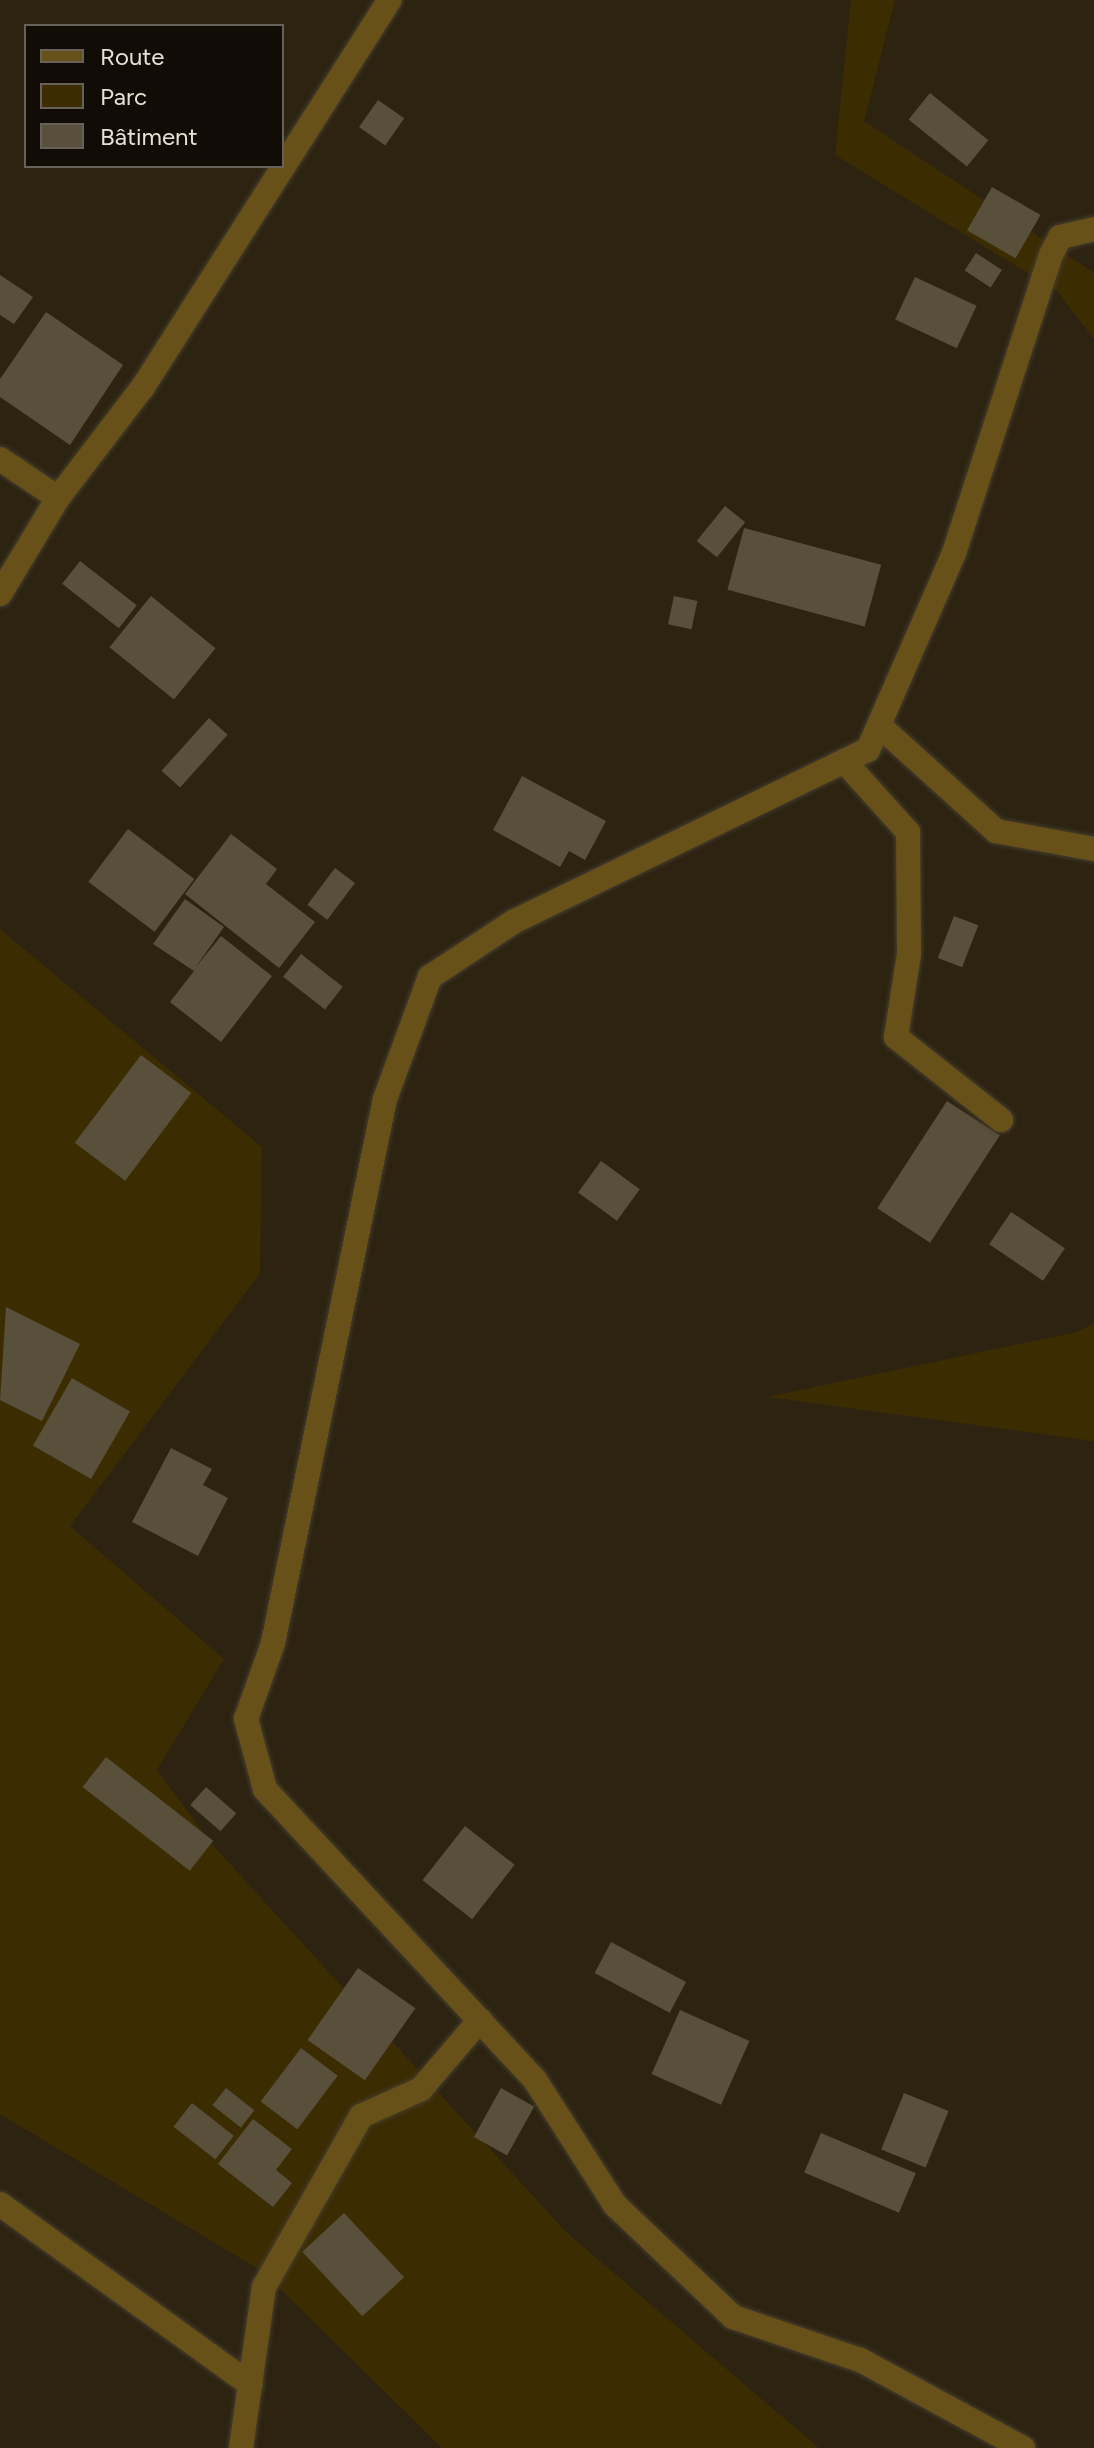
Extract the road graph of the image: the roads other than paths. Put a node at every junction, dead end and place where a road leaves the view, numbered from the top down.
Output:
1 (390, 0) edge
2 (284, 166) edge
3 (283, 168) edge
4 (1094, 229) edge
5 (0, 459) edge
6 (58, 498) junction
7 (0, 594) edge
8 (882, 728) junction
9 (844, 761) junction
10 (1094, 849) edge
11 (1001, 1120) dead end
12 (480, 2020) junction
13 (0, 2204) edge
14 (251, 2385) junction
15 (241, 2448) edge
16 (1023, 2448) edge

1 - 2 street
3 - 6 street
4 - 8 street
5 - 6 street
6 - 7 street
8 - 9 street
8 - 10 street
9 - 11 street
9 - 12 street
12 - 14 street
12 - 16 street
13 - 14 street
14 - 15 street

